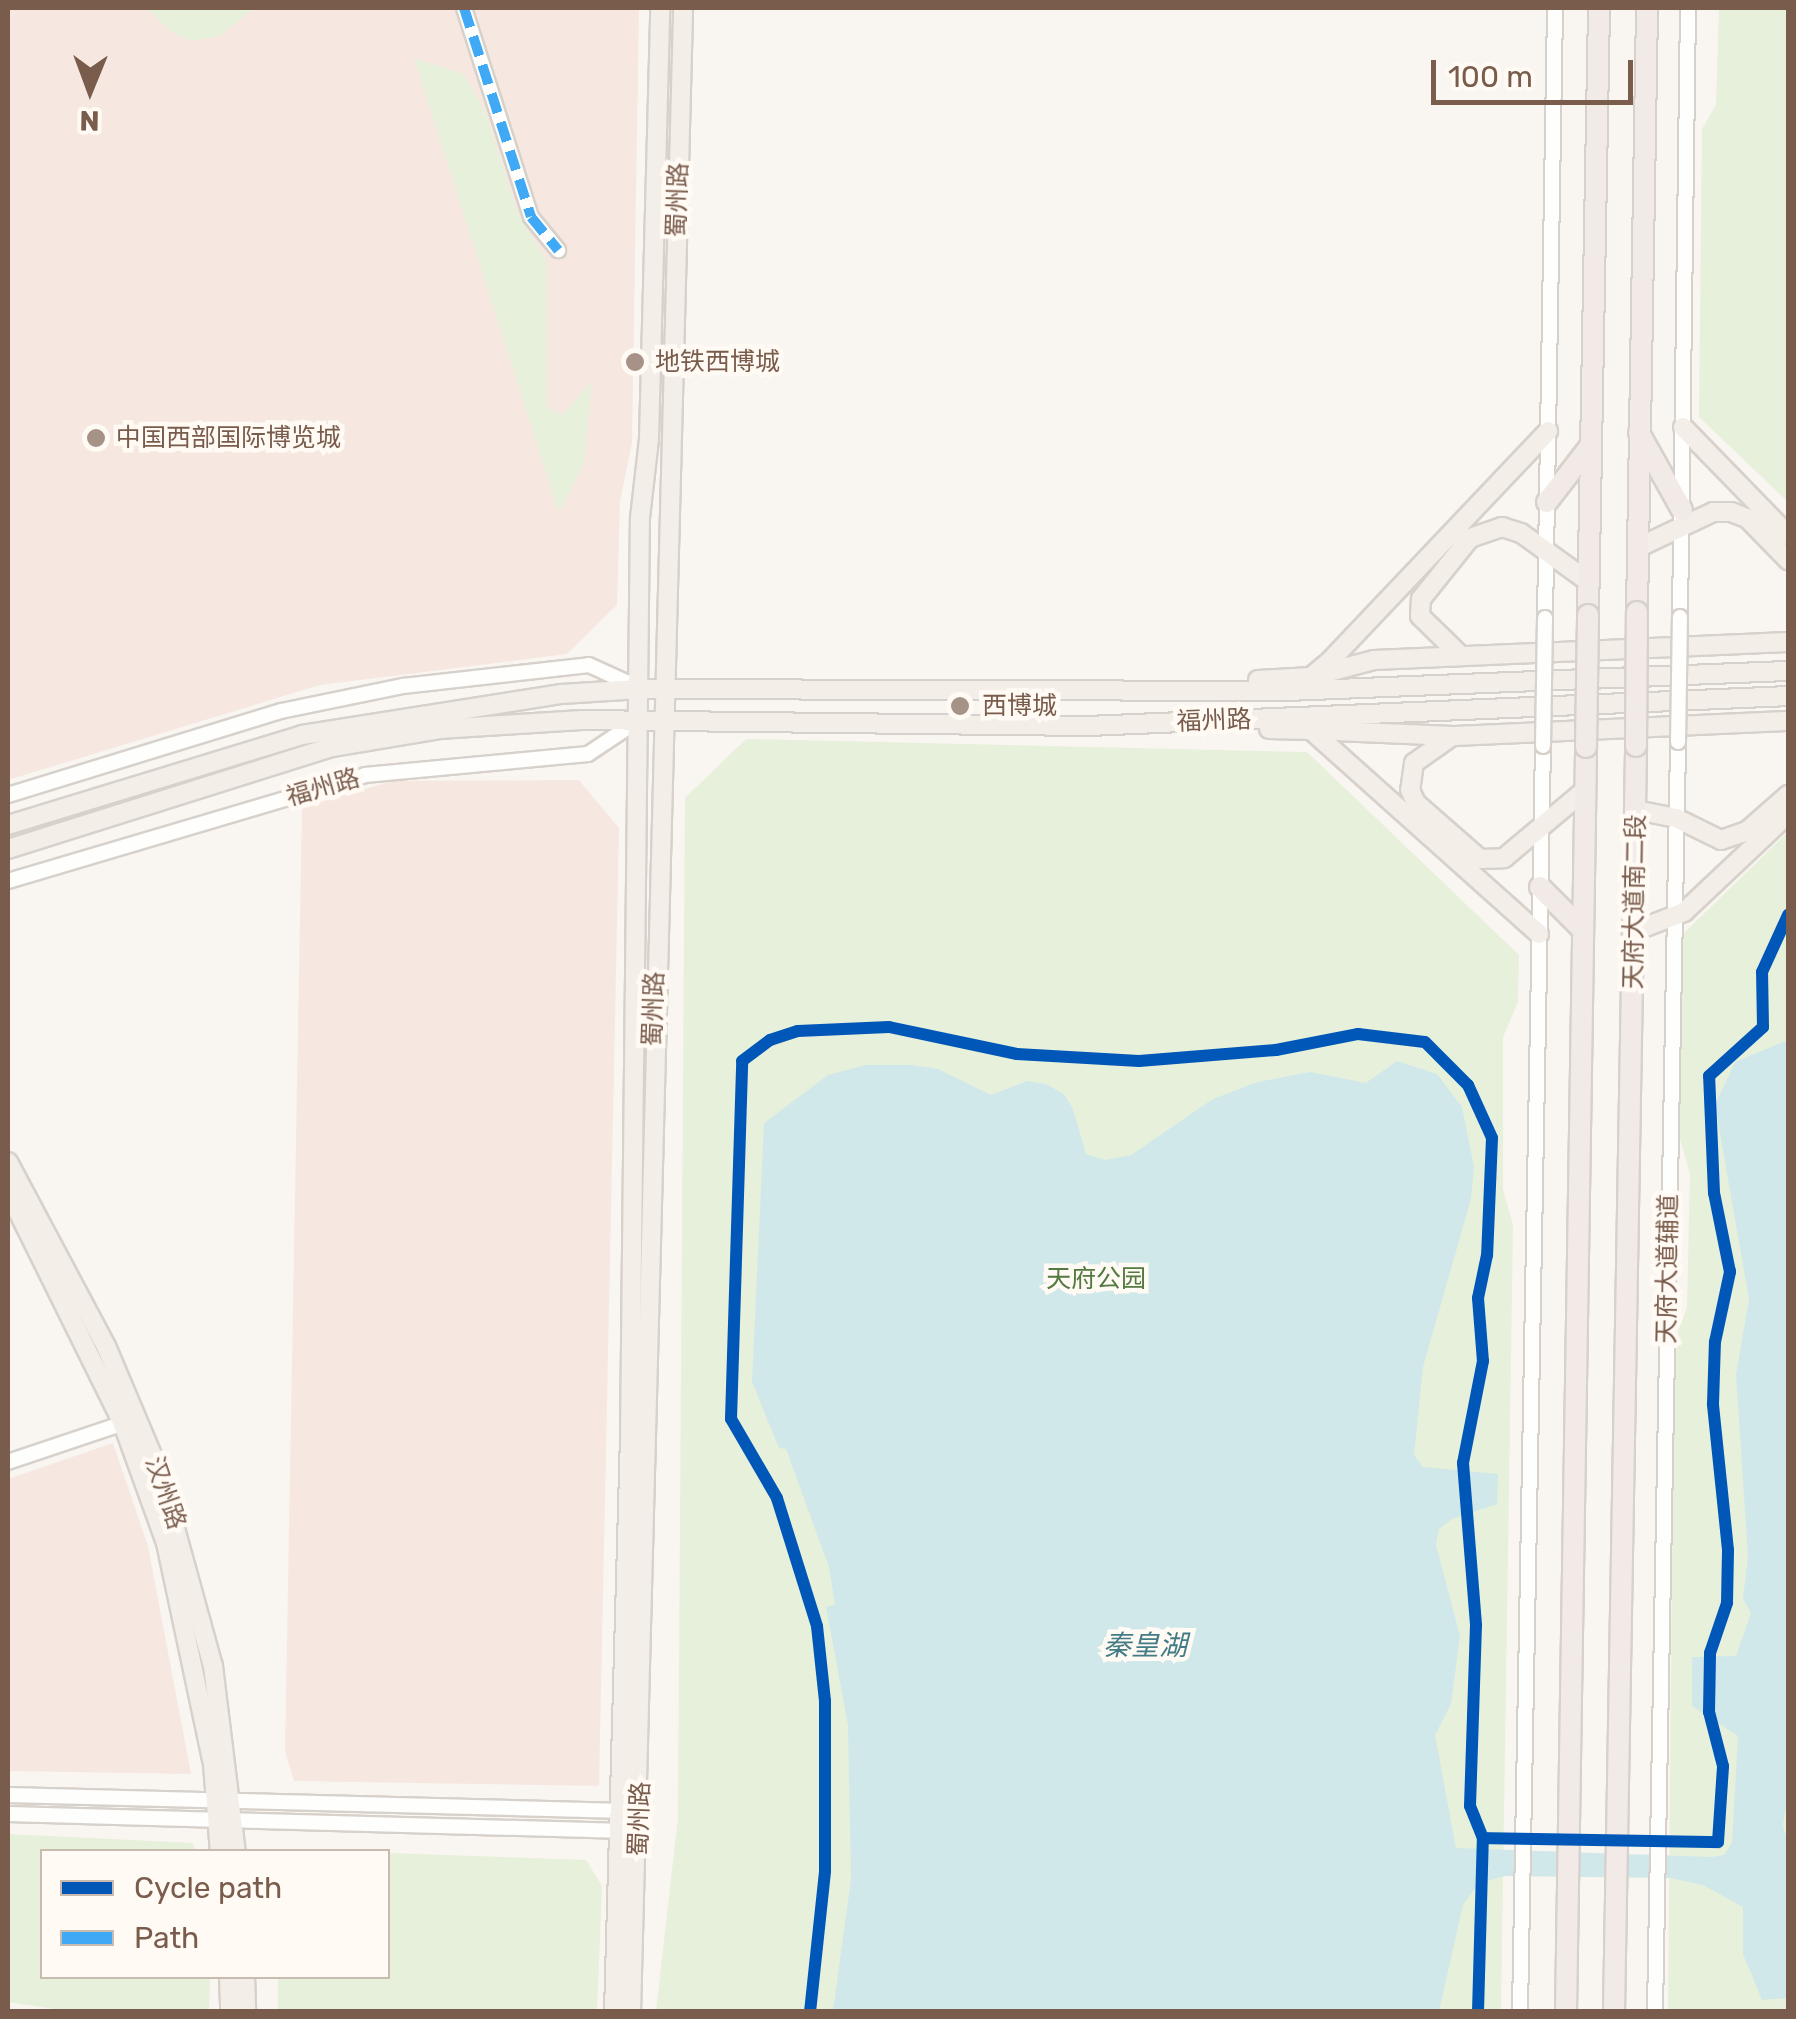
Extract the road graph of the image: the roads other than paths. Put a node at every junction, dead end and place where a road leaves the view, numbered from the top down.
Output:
1 (464, 8) edge
2 (660, 8) edge
3 (682, 8) edge
4 (1556, 8) edge
5 (1599, 8) edge
6 (1647, 8) edge
7 (1688, 8) edge
8 (558, 250) dead end
9 (1683, 427) junction
10 (1548, 431) junction
11 (1638, 433) junction
12 (1591, 444) junction
13 (1547, 502) junction
14 (1682, 510) junction
15 (1681, 532) junction
16 (1788, 536) edge
17 (1637, 548) junction
18 (1546, 550) junction
19 (1788, 560) edge
20 (1589, 582) junction
21 (1788, 638) edge
22 (1460, 656) junction
23 (1788, 671) edge
24 (1311, 677) junction
25 (640, 688) junction
26 (666, 689) junction
27 (1109, 690) junction
28 (1788, 696) edge
29 (640, 720) junction
30 (666, 720) junction
31 (1788, 721) edge
32 (1761, 722) junction
33 (1088, 726) junction
34 (1311, 730) junction
35 (1788, 735) edge
36 (1453, 736) junction
37 (1585, 790) junction
38 (8, 795) edge
39 (1788, 795) edge
40 (1636, 810) junction
41 (1788, 814) edge
42 (1676, 818) junction
43 (8, 825) edge
44 (1541, 828) junction
45 (8, 849) edge
46 (8, 882) edge
47 (1540, 887) junction
48 (1674, 918) junction
49 (1583, 930) junction
50 (1634, 931) junction
51 (1539, 934) junction
52 (8, 1162) edge
53 (8, 1191) edge
54 (131, 1421) junction
55 (8, 1462) edge
56 (8, 1795) edge
57 (225, 1808) junction
58 (632, 1811) junction
59 (8, 1814) edge
60 (632, 1831) junction
61 (220, 1849) edge
62 (235, 1849) edge
63 (229, 1979) edge
64 (244, 1979) edge
65 (230, 2012) edge
66 (246, 2012) edge
67 (614, 2012) edge
68 (631, 2012) edge
69 (1520, 2012) edge
70 (1566, 2012) edge
71 (1614, 2012) edge
72 (1655, 2012) edge

1 - 8 street
2 - 25 main road, 蜀州路
3 - 26 main road, 蜀州路
4 - 10 street
5 - 12 highway, 天府大道南二段
6 - 11 highway, 天府大道南二段
7 - 9 street, 天府大道辅道
9 - 14 street, 天府大道辅道
9 - 16 main road
10 - 13 street
10 - 24 main road
11 - 14 highway
11 - 17 highway, 天府大道南二段
12 - 13 highway
12 - 20 highway, 天府大道南二段
13 - 18 street
14 - 15 street, 天府大道辅道
15 - 17 main road
15 - 19 main road
15 - 42 street, 天府大道辅道, bridge
17 - 40 highway, 天府大道南二段, bridge
18 - 20 main road
18 - 22 main road
18 - 44 street, bridge
20 - 37 highway, 天府大道南二段, bridge
21 - 22 main road
22 - 24 main road
23 - 27 main road, 福州路
24 - 27 main road
25 - 26 main road, 福州路
25 - 29 main road, 蜀州路
25 - 38 street, 福州路
25 - 43 main road, 福州路
26 - 27 main road, 福州路
26 - 30 main road, 蜀州路
28 - 33 main road, 福州路
29 - 30 main road, 福州路
29 - 45 main road, 福州路
29 - 46 street, 福州路
29 - 58 main road, 蜀州路
30 - 33 main road, 福州路
30 - 58 main road, 蜀州路
31 - 32 main road
32 - 35 main road
32 - 36 main road
33 - 34 main road
34 - 36 main road
34 - 51 main road
36 - 44 main road
37 - 44 main road
37 - 49 highway, 天府大道南二段
39 - 42 main road
40 - 42 main road
40 - 50 highway, 天府大道南二段
41 - 48 main road
42 - 48 street, 天府大道辅道
44 - 47 street
47 - 49 highway
47 - 51 street
48 - 50 main road
48 - 72 street, 天府大道辅道
49 - 70 highway, 天府大道南二段
50 - 71 highway, 天府大道南二段
51 - 69 street
52 - 54 main road, 汉州路
53 - 54 main road, 汉州路
54 - 55 street
54 - 57 main road, 汉州路
56 - 57 street
57 - 58 street
57 - 59 street
57 - 60 street
57 - 61 main road, 汉州路
57 - 62 main road, 汉州路
58 - 60 main road, 蜀州路
60 - 67 main road, 蜀州路
60 - 68 main road, 蜀州路
63 - 65 main road
64 - 66 main road

